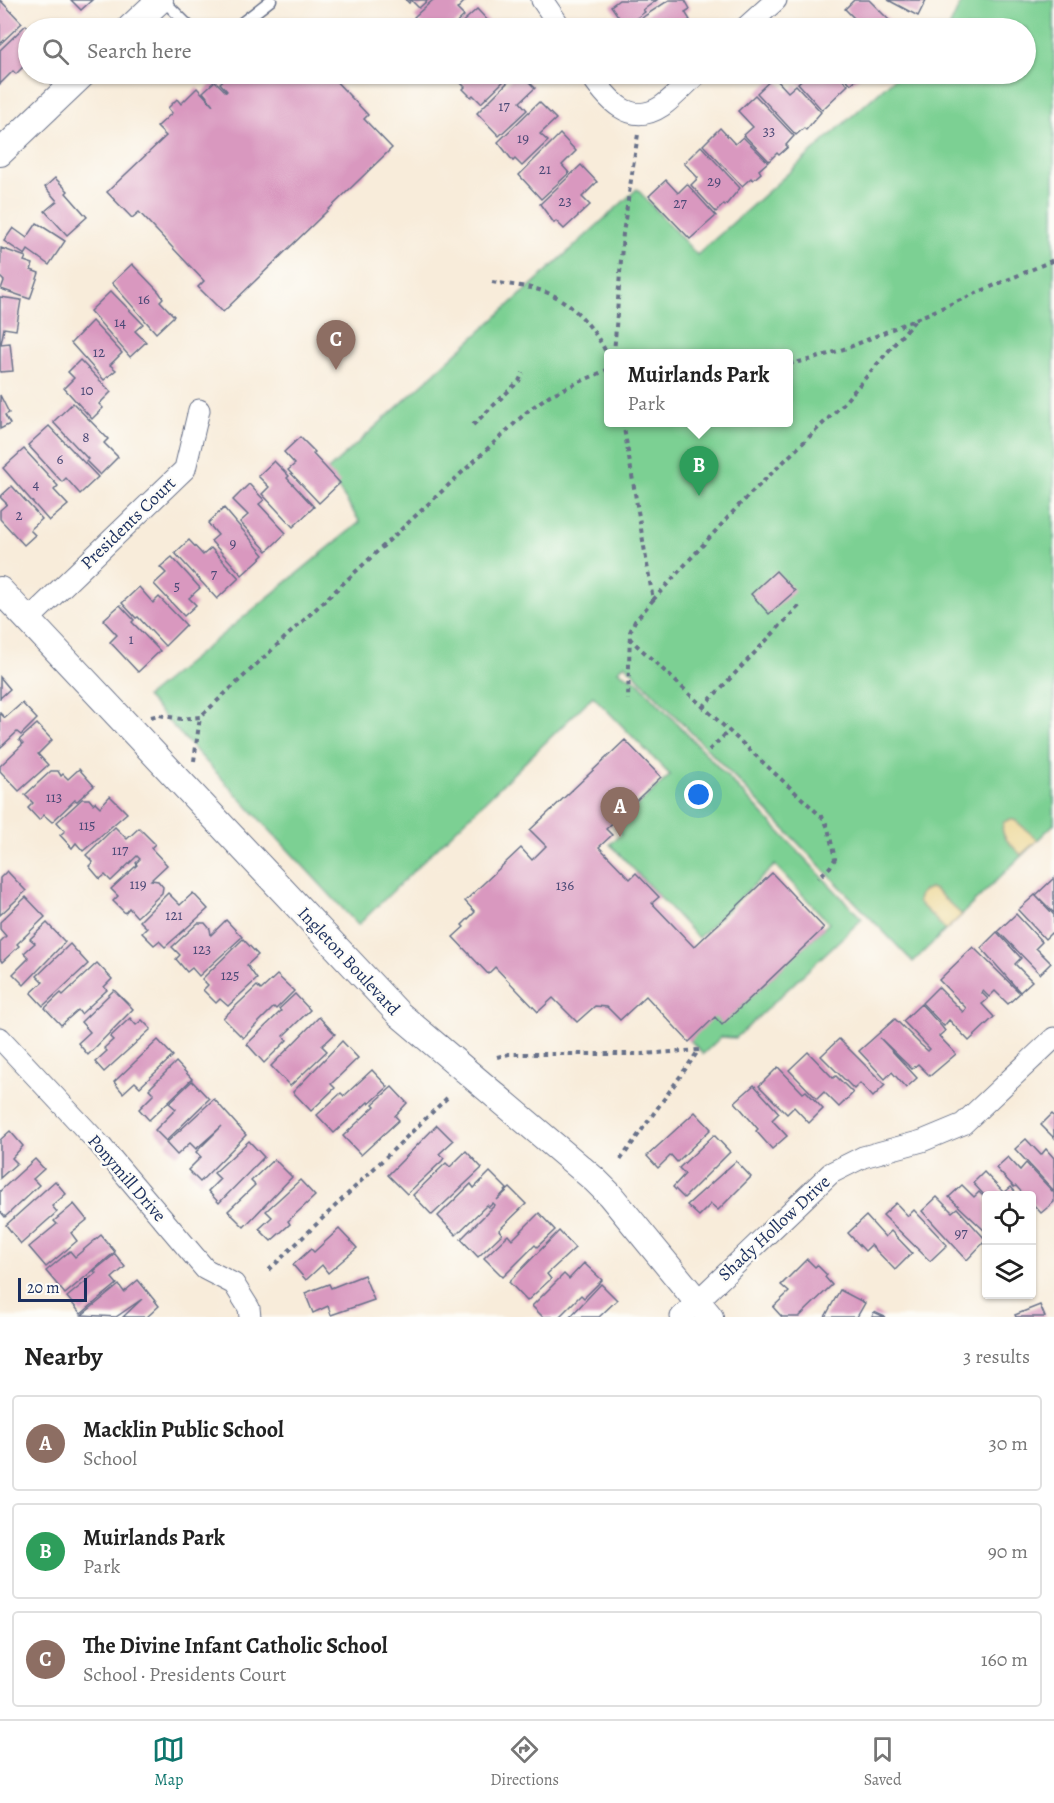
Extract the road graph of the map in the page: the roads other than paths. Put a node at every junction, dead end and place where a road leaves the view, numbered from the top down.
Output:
1 (162, 0) edge
2 (271, 0) edge
3 (542, 0) edge
4 (776, 0) edge
5 (141, 18) edge
6 (181, 18) edge
7 (248, 18) edge
8 (554, 18) edge
9 (757, 18) edge
10 (72, 84) edge
11 (598, 84) edge
12 (686, 84) edge
13 (0, 153) edge
14 (199, 410) dead end
15 (0, 590) edge
16 (28, 620) junction
17 (0, 1038) edge
18 (1054, 1038) edge
19 (696, 1312) edge
20 (250, 1317) edge

1 - 5 street
1 - 6 lane
2 - 7 lane
3 - 8 street
4 - 9 street
10 - 13 street
11 - 12 street
14 - 16 street, Presidents Court
15 - 16 street, Ingleton Boulevard
16 - 19 street, Ingleton Boulevard
17 - 20 street, Ponymill Drive
18 - 19 street, Shady Hollow Drive

